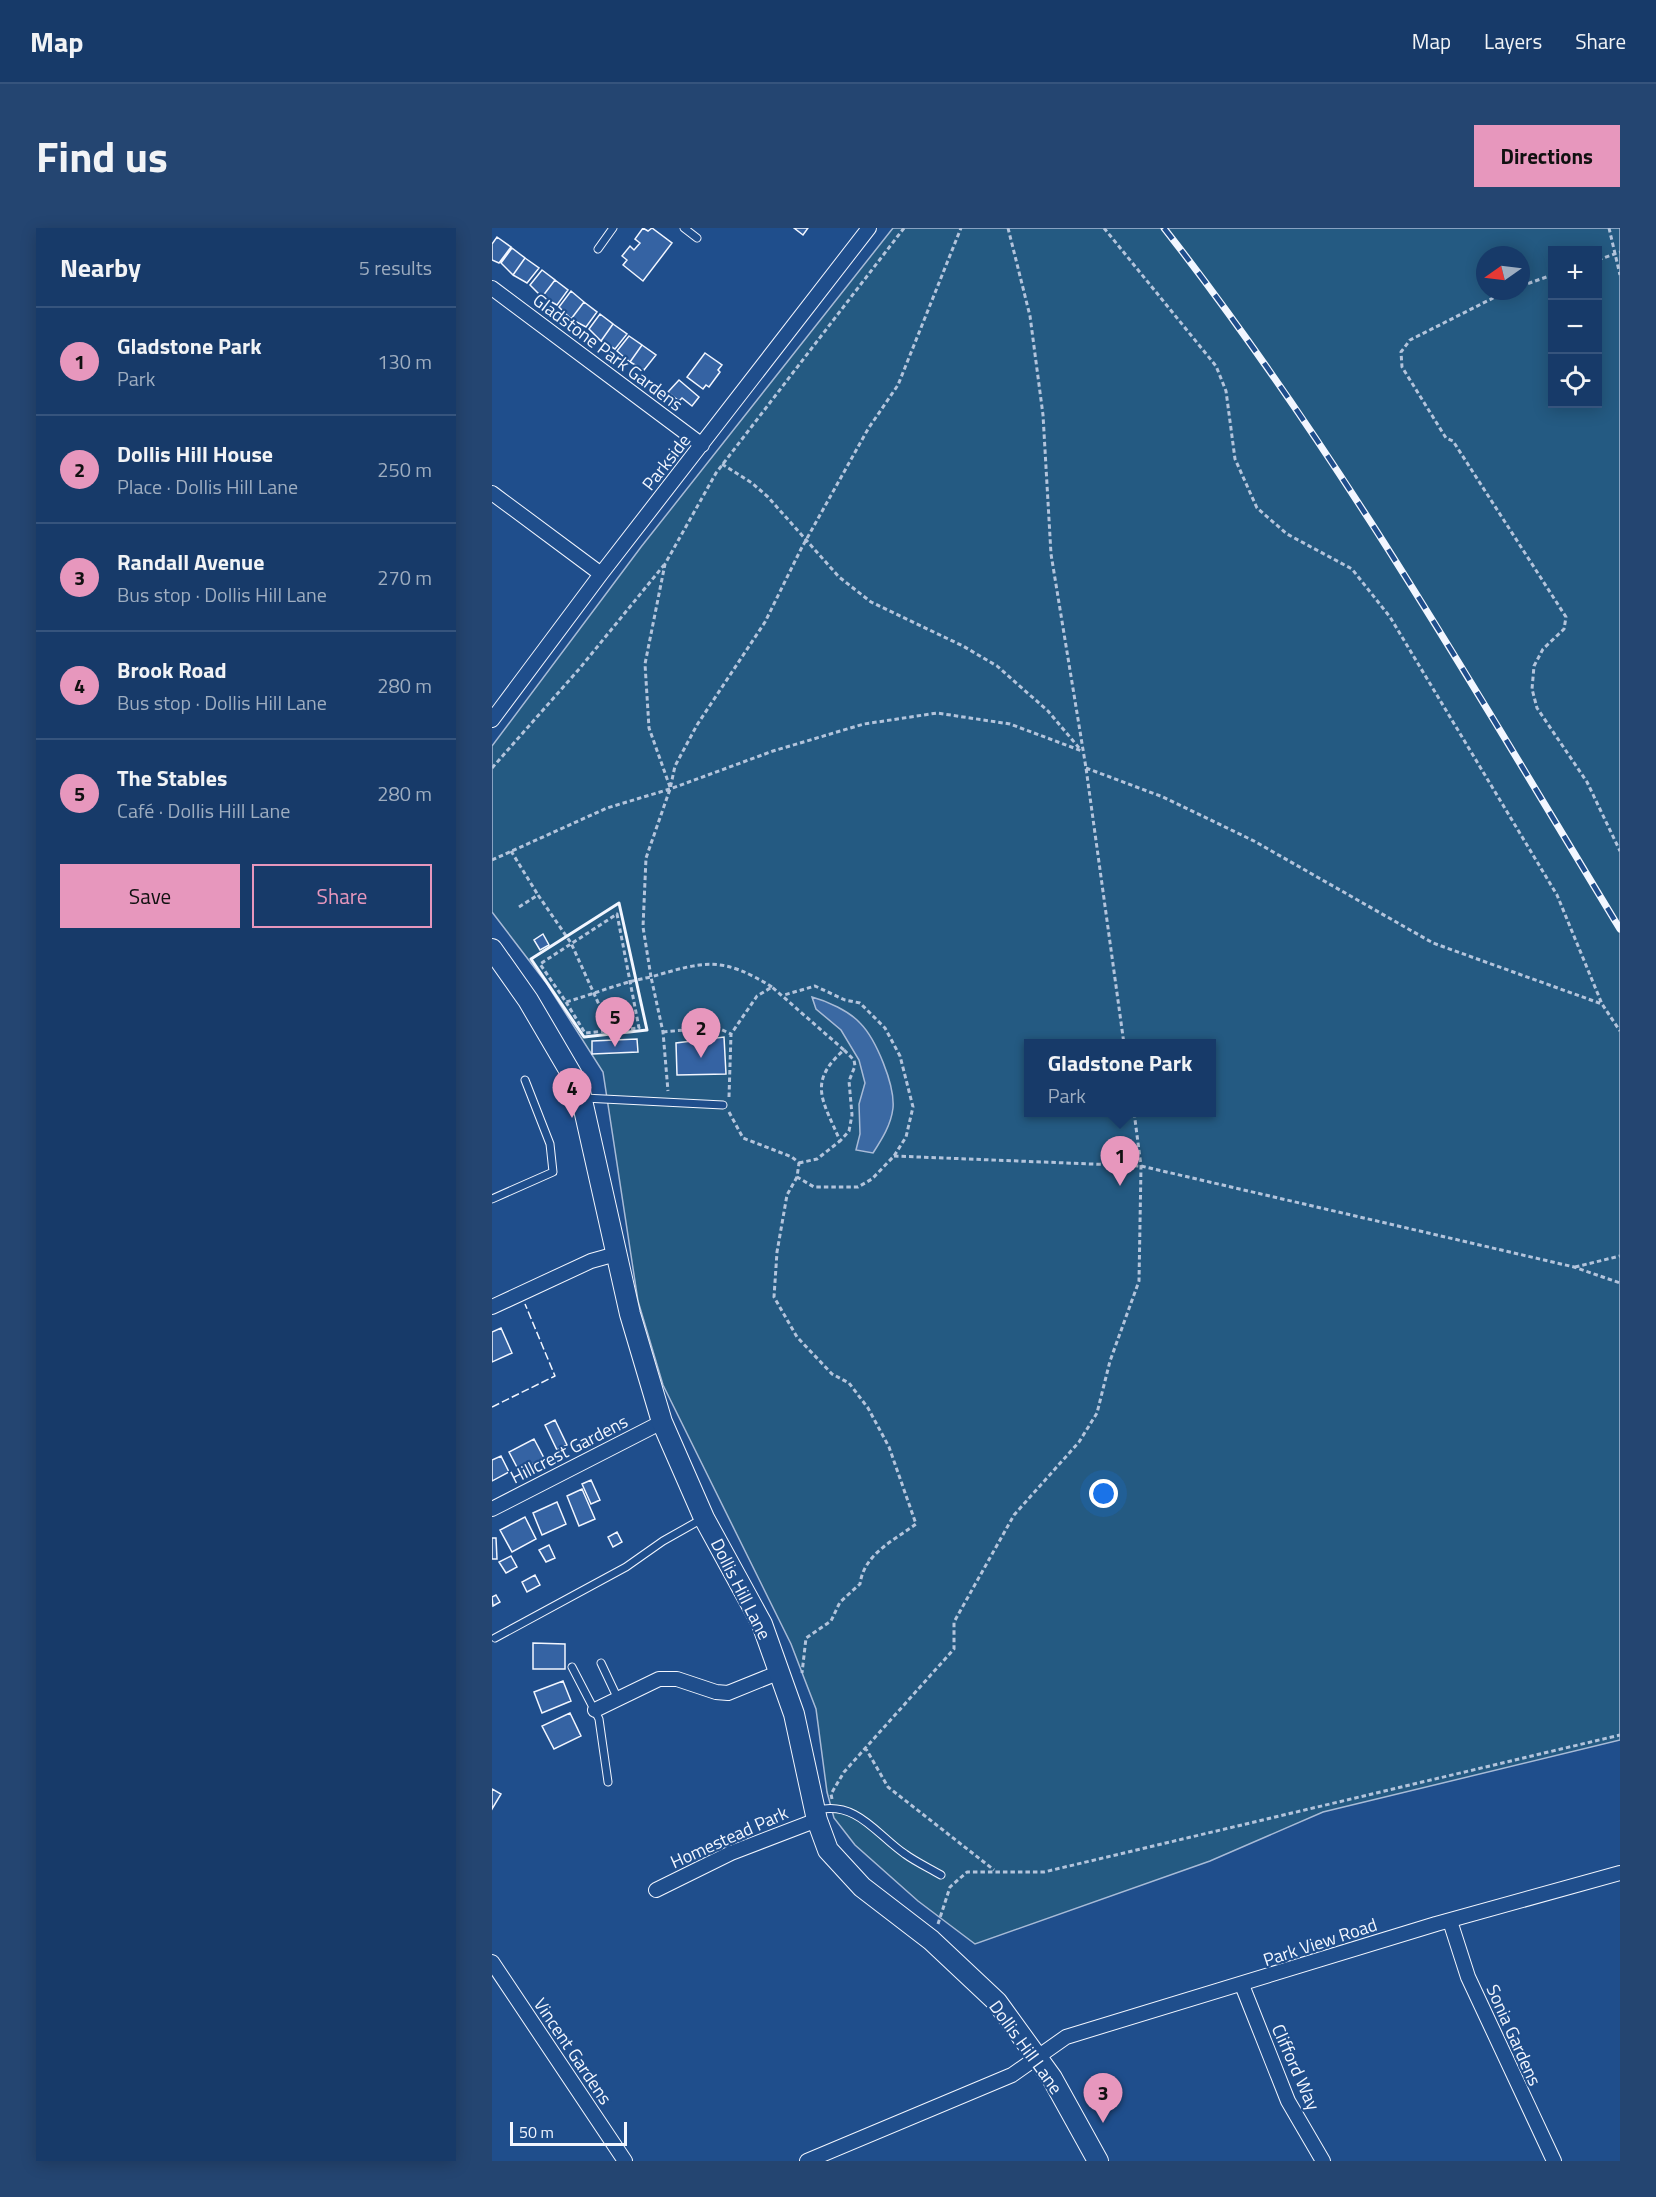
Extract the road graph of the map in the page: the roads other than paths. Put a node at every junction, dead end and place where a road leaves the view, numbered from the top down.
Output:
1 (613, 228) edge
2 (684, 228) edge
3 (869, 228) edge
4 (697, 238) dead end
5 (598, 249) dead end
6 (492, 288) edge
7 (702, 445) junction
8 (492, 493) edge
9 (601, 574) junction
10 (492, 720) edge
11 (495, 962) edge
12 (525, 1080) dead end
13 (581, 1097) junction
14 (723, 1105) road end
15 (492, 1199) edge
16 (616, 1254) junction
17 (492, 1307) edge
18 (662, 1422) junction
19 (492, 1509) edge
20 (704, 1518) junction
21 (495, 1638) dead end
22 (601, 1663) dead end
23 (572, 1667) dead end
24 (780, 1672) junction
25 (618, 1699) junction
26 (595, 1710) junction
27 (608, 1782) dead end
28 (823, 1813) junction
29 (1620, 1873) edge
30 (941, 1875) dead end
31 (656, 1890) dead end
32 (1450, 1921) junction
33 (492, 1962) edge
34 (1242, 1985) junction
35 (1036, 2057) junction
36 (625, 2161) edge
37 (807, 2161) edge
38 (1098, 2161) edge
39 (1323, 2161) edge
40 (1554, 2161) edge

1 - 5 lane
2 - 4 lane
3 - 7 street, Parkside
6 - 7 street, Gladstone Park Gardens
7 - 9 street, Parkside
8 - 9 street
9 - 10 street, Parkside
11 - 13 street, Dollis Hill Lane
12 - 15 lane
13 - 14 lane
13 - 16 street, Dollis Hill Lane
16 - 17 street
16 - 18 street, Dollis Hill Lane
18 - 19 street, Hillcrest Gardens
18 - 20 street, Dollis Hill Lane
20 - 21 lane
20 - 24 street, Dollis Hill Lane
22 - 25 lane
23 - 26 lane
24 - 25 street
24 - 28 street, Dollis Hill Lane
25 - 26 street
26 - 27 lane
28 - 30 lane
28 - 31 street, Homestead Park
28 - 35 street, Dollis Hill Lane
29 - 32 street, Park View Road
32 - 34 street, Park View Road
32 - 40 street, Sonia Gardens
33 - 36 street, Vincent Gardens
34 - 35 street, Park View Road
34 - 39 street, Clifford Way
35 - 37 street, Park View Road
35 - 38 street, Dollis Hill Lane

